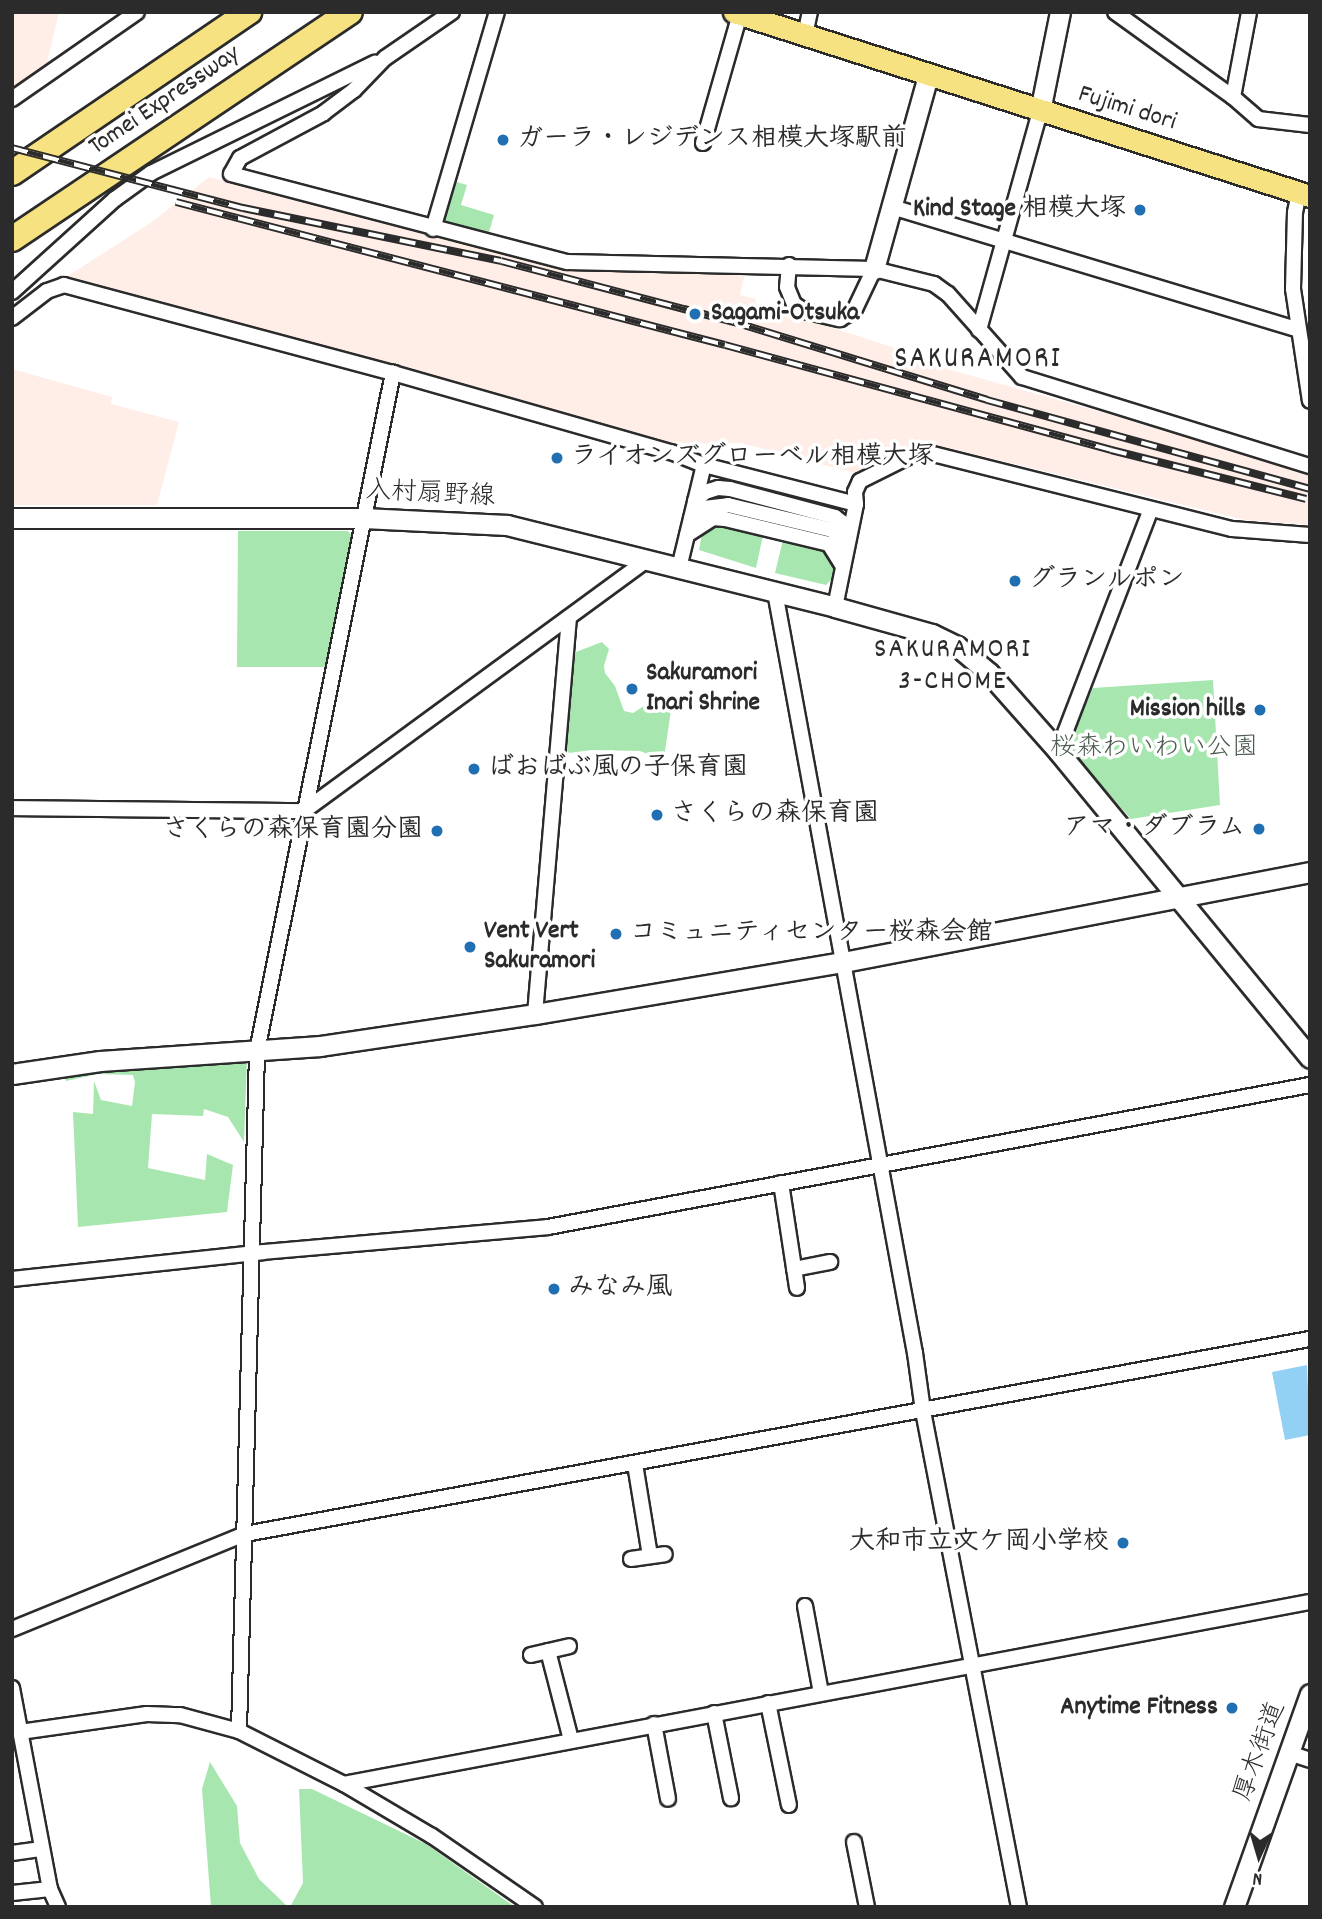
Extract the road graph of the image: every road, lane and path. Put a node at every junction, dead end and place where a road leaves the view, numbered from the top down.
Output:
1 (136, 12) edge
2 (249, 12) edge
3 (350, 12) edge
4 (452, 12) edge
5 (497, 12) edge
6 (810, 12) edge
7 (1060, 12) edge
8 (1115, 12) edge
9 (1249, 12) edge
10 (737, 13) edge
11 (805, 35) junction
12 (385, 58) junction
13 (928, 75) junction
14 (1233, 97) junction
15 (12, 99) edge
16 (1040, 111) junction
17 (1310, 125) edge
18 (702, 143) dead end
19 (12, 173) edge
20 (1304, 194) edge
21 (892, 207) junction
22 (433, 229) junction
23 (12, 239) edge
24 (1003, 240) junction
25 (789, 265) junction
26 (874, 269) junction
27 (12, 292) edge
28 (12, 318) edge
29 (979, 330) junction
30 (1296, 330) junction
31 (393, 373) junction
32 (1310, 401) edge
33 (704, 465) junction
34 (1310, 466) edge
35 (695, 501) junction
36 (856, 504) junction
37 (1152, 509) junction
38 (12, 518) edge
39 (363, 518) junction
40 (691, 519) junction
41 (687, 535) junction
42 (1310, 535) edge
43 (848, 543) junction
44 (646, 561) junction
45 (843, 566) junction
46 (679, 568) junction
47 (775, 592) junction
48 (835, 607) junction
49 (569, 617) junction
50 (1058, 751) junction
51 (12, 808) edge
52 (304, 811) junction
53 (1310, 872) edge
54 (1178, 899) junction
55 (843, 962) junction
56 (535, 1014) junction
57 (257, 1051) junction
58 (1310, 1058) edge
59 (12, 1074) edge
60 (1310, 1086) edge
61 (880, 1165) junction
62 (781, 1183) junction
63 (251, 1253) junction
64 (830, 1262) dead end
65 (794, 1269) junction
66 (12, 1279) edge
67 (797, 1288) dead end
68 (1310, 1339) edge
69 (923, 1411) junction
70 (635, 1464) junction
71 (245, 1534) junction
72 (665, 1554) dead end
73 (650, 1556) junction
74 (631, 1559) dead end
75 (1310, 1602) edge
76 (805, 1606) dead end
77 (12, 1629) edge
78 (569, 1646) dead end
79 (548, 1651) junction
80 (531, 1655) dead end
81 (974, 1663) junction
82 (12, 1688) edge
83 (821, 1693) junction
84 (1310, 1694) edge
85 (768, 1703) junction
86 (714, 1713) junction
87 (654, 1724) junction
88 (239, 1731) junction
89 (20, 1732) junction
90 (571, 1740) junction
91 (1289, 1754) junction
92 (1310, 1760) edge
93 (344, 1784) junction
94 (731, 1798) dead end
95 (668, 1800) dead end
96 (789, 1805) dead end
97 (854, 1843) dead end
98 (42, 1849) junction
99 (12, 1853) edge
100 (50, 1889) junction
101 (12, 1893) edge
102 (58, 1907) edge
103 (535, 1907) edge
104 (867, 1907) edge
105 (1019, 1907) edge
106 (1234, 1907) edge

1 - 15 street
2 - 19 highway, Tomei Expressway
3 - 23 highway, Tomei Expressway
4 - 12 street
5 - 22 street
6 - 11 street
7 - 16 street
8 - 14 street
9 - 14 street
10 - 11 main road, Fujimi dori
10 - 18 street
11 - 13 main road, Fujimi dori
12 - 22 street
12 - 27 street
13 - 16 main road, Fujimi dori
13 - 21 street
14 - 17 street
16 - 20 main road, Fujimi dori
16 - 24 street
20 - 30 street
21 - 24 street
21 - 26 street
22 - 25 street
24 - 29 street
24 - 30 street
25 - 26 street
25 - 26 street
26 - 29 street
28 - 31 street
29 - 34 street
30 - 32 street
31 - 33 street
31 - 39 street
33 - 35 street
33 - 36 street
35 - 40 street
35 - 43 street
36 - 37 street
36 - 43 street
37 - 42 street
37 - 50 street
38 - 39 street, 入村扇野線
39 - 44 street, 入村扇野線
39 - 52 street
40 - 41 street
40 - 43 street
41 - 45 street
41 - 46 street
43 - 45 street
44 - 46 street, 入村扇野線
44 - 49 street
45 - 48 street
46 - 47 street, 入村扇野線
47 - 48 street, 入村扇野線
47 - 55 street
48 - 50 street, 入村扇野線
49 - 52 street
49 - 56 street
50 - 54 street, 入村扇野線
51 - 52 street
52 - 57 street
53 - 54 street
54 - 55 street
54 - 58 street, 入村扇野線
55 - 56 street
55 - 61 street
56 - 57 street
57 - 59 street
57 - 63 street
60 - 61 street
61 - 62 street
61 - 69 street
62 - 63 street
62 - 65 street
63 - 66 street
63 - 71 street
64 - 65 street
65 - 67 street
68 - 69 street
69 - 70 street
69 - 81 street
70 - 71 street
70 - 73 street
71 - 77 street
71 - 88 street
72 - 73 street
73 - 74 street
75 - 81 street
76 - 83 street
78 - 79 street
79 - 80 street
79 - 90 street
81 - 83 street
81 - 105 street
82 - 89 street
83 - 85 street
84 - 91 street, 厚木街道
85 - 86 street
85 - 96 street
86 - 87 street
86 - 94 street
87 - 90 street
87 - 95 street
88 - 89 street
88 - 93 street
89 - 98 street
90 - 93 street
91 - 92 street
91 - 106 street, 厚木街道
93 - 103 street
97 - 104 street
98 - 99 street
98 - 100 street
100 - 101 street
100 - 102 street

